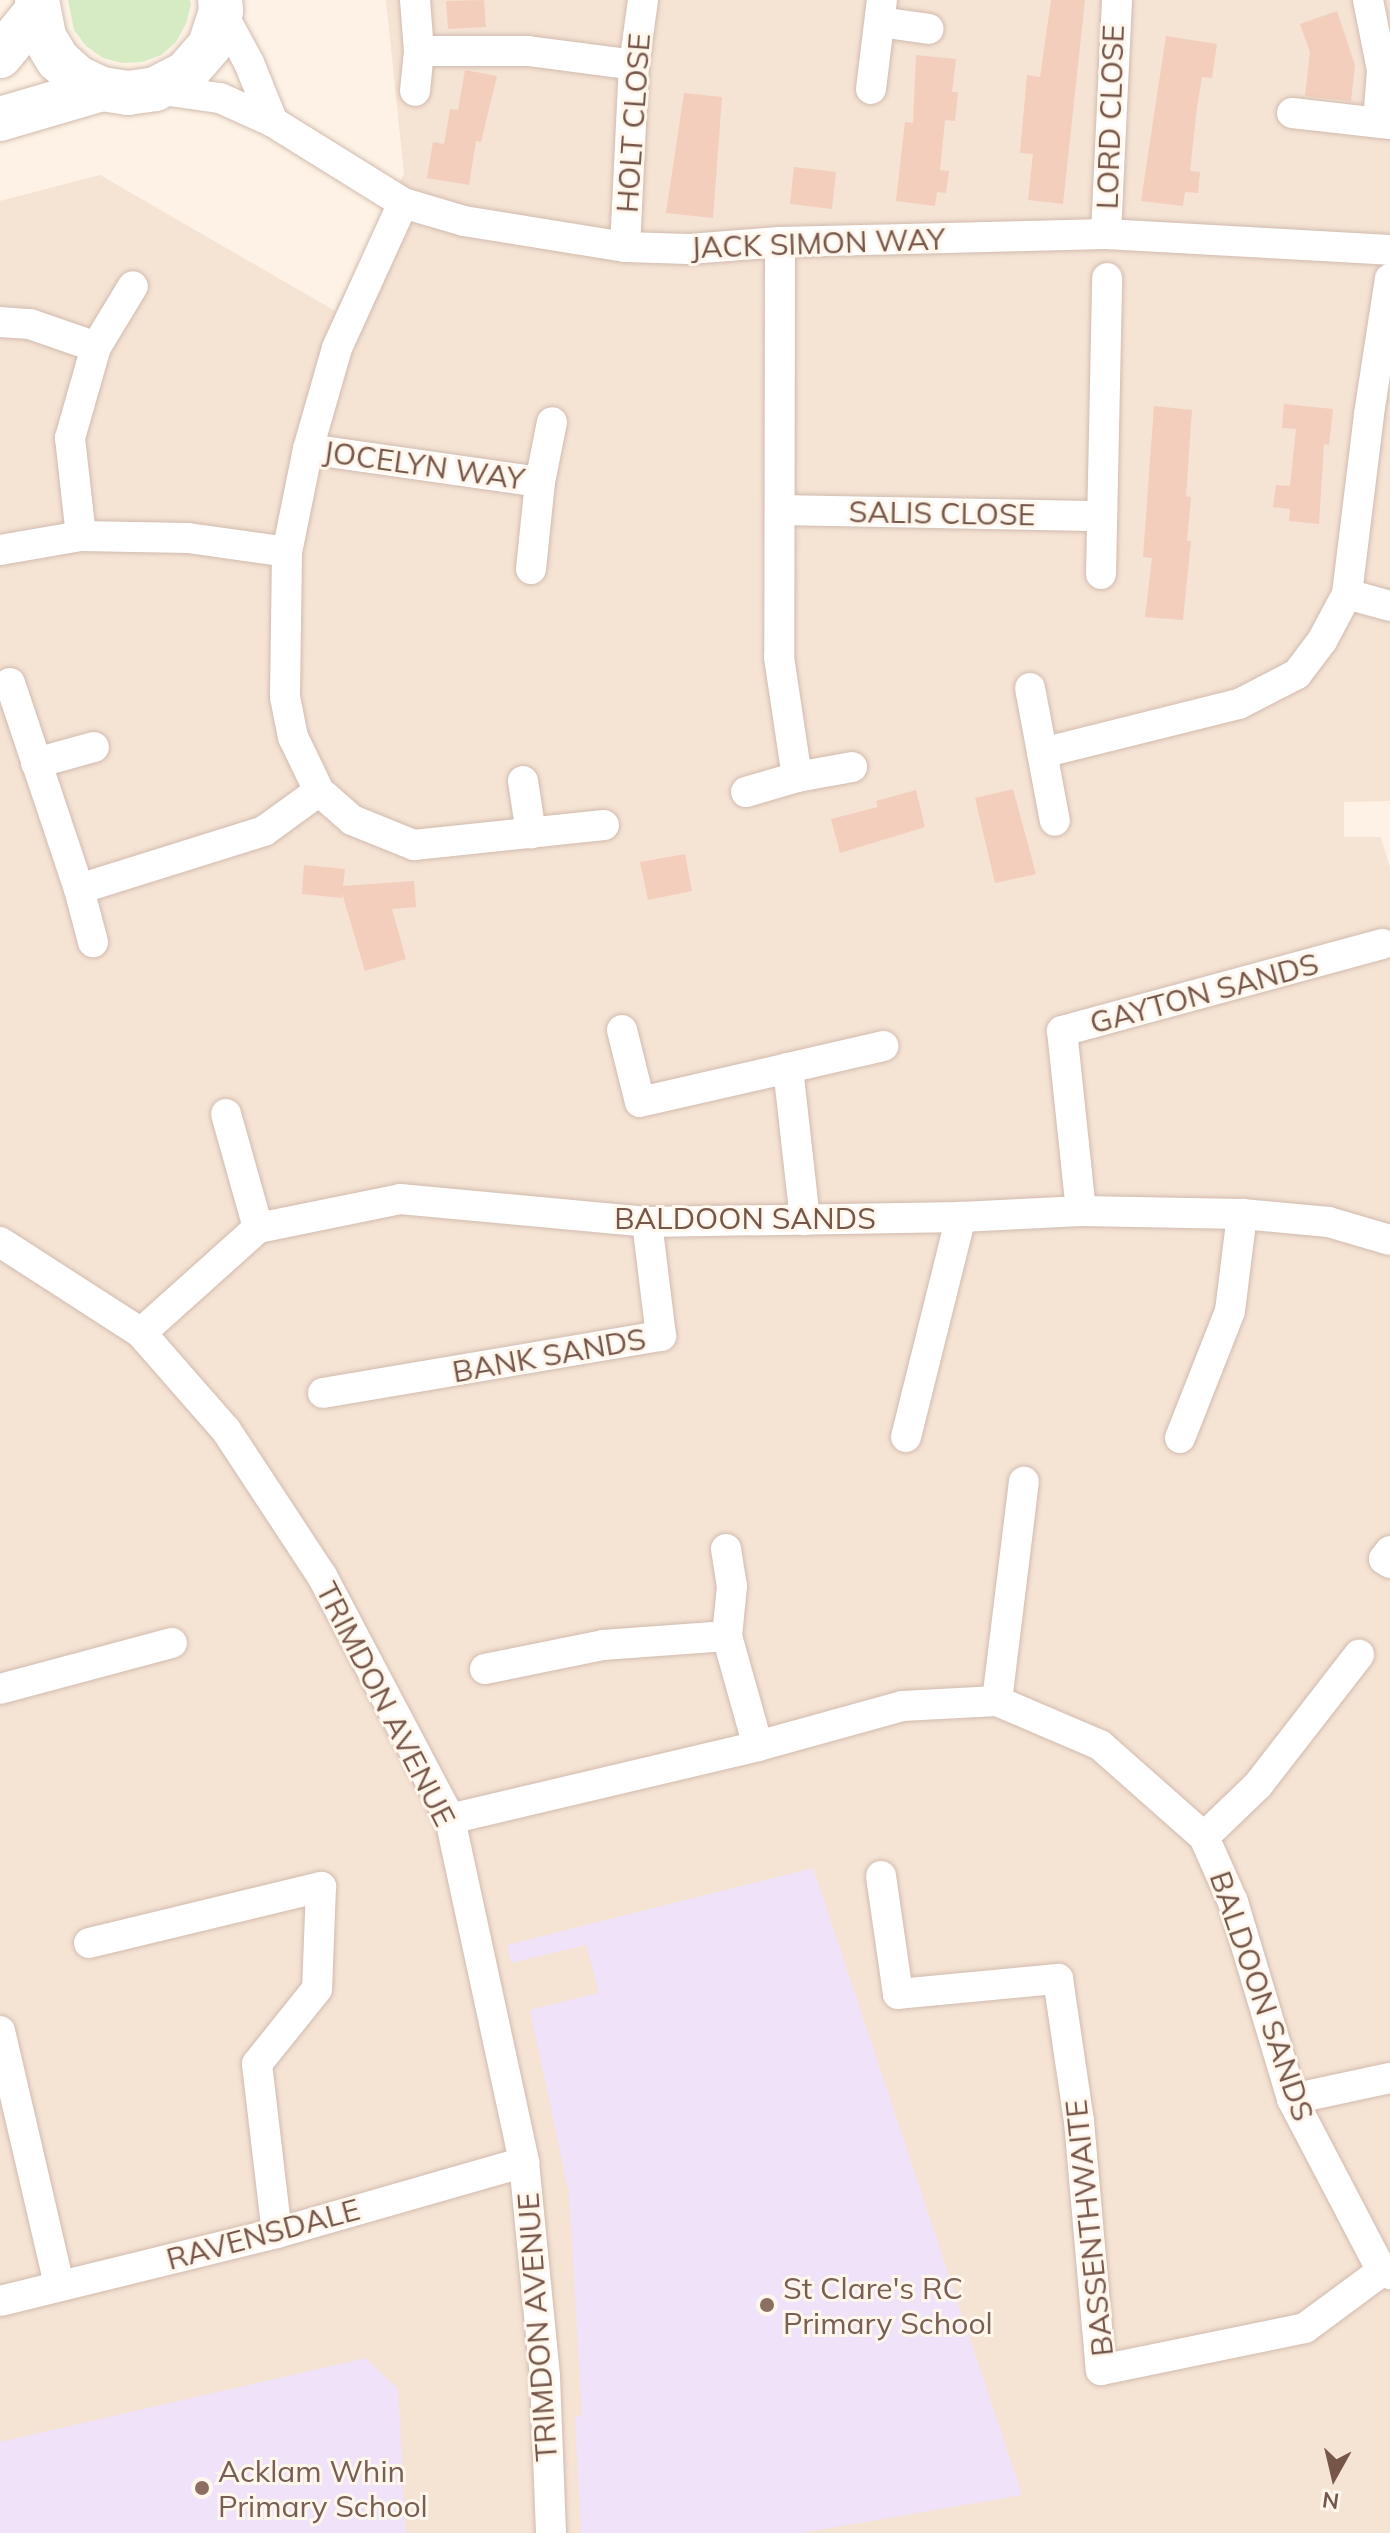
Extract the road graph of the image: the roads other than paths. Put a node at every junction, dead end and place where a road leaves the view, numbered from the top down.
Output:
1 (415, 0) edge
2 (643, 0) edge
3 (1117, 0) edge
4 (1368, 0) edge
5 (37, 6) edge
6 (220, 6) edge
7 (881, 11) edge
8 (929, 29) dead end
9 (419, 51) junction
10 (0, 56) edge
11 (634, 65) junction
12 (102, 89) junction
13 (155, 89) junction
14 (871, 89) dead end
15 (415, 91) dead end
16 (1292, 113) dead end
17 (0, 119) edge
18 (273, 122) junction
19 (1384, 123) edge
20 (403, 203) junction
21 (1106, 234) junction
22 (780, 242) junction
23 (625, 247) junction
24 (1390, 250) edge
25 (1107, 278) dead end
26 (1390, 279) edge
27 (133, 286) dead end
28 (0, 322) edge
29 (96, 347) junction
30 (552, 422) dead end
31 (308, 449) junction
32 (540, 482) junction
33 (782, 510) junction
34 (1102, 516) junction
35 (81, 536) junction
36 (0, 550) edge
37 (287, 552) junction
38 (531, 569) dead end
39 (1101, 574) dead end
40 (1347, 594) junction
41 (1390, 606) edge
42 (10, 683) dead end
43 (1030, 688) dead end
44 (94, 747) dead end
45 (1042, 753) junction
46 (36, 763) junction
47 (852, 767) dead end
48 (797, 777) junction
49 (523, 781) dead end
50 (319, 791) junction
51 (746, 792) dead end
52 (1055, 821) dead end
53 (604, 825) dead end
54 (531, 833) junction
55 (79, 889) junction
56 (93, 942) dead end
57 (1382, 944) dead end
58 (622, 1030) dead end
59 (883, 1046) dead end
60 (788, 1068) junction
61 (226, 1114) dead end
62 (1081, 1211) junction
63 (1242, 1214) junction
64 (961, 1217) junction
65 (805, 1220) junction
66 (647, 1222) junction
67 (258, 1228) junction
68 (1390, 1240) edge
69 (0, 1242) edge
70 (141, 1333) junction
71 (323, 1393) dead end
72 (906, 1437) dead end
73 (1180, 1438) dead end
74 (1024, 1482) dead end
75 (726, 1549) dead end
76 (1390, 1551) edge
77 (1390, 1563) edge
78 (727, 1636) junction
79 (172, 1643) dead end
80 (1359, 1655) dead end
81 (485, 1669) dead end
82 (0, 1689) edge
83 (997, 1701) junction
84 (758, 1746) junction
85 (450, 1819) junction
86 (1204, 1837) junction
87 (881, 1876) dead end
88 (89, 1943) dead end
89 (0, 2031) edge
90 (1390, 2078) edge
91 (1292, 2099) junction
92 (524, 2162) junction
93 (277, 2233) junction
94 (1386, 2273) edge
95 (59, 2285) junction
96 (0, 2301) edge
97 (551, 2533) edge

1 - 9 street
2 - 11 street, HOLT CLOSE
3 - 21 street, LORD CLOSE
4 - 19 street
5 - 10 main road
5 - 12 main road
6 - 13 main road
6 - 18 street
7 - 8 street
7 - 14 street
9 - 11 street
9 - 15 street
11 - 23 street, HOLT CLOSE
12 - 13 main road
12 - 17 main road
13 - 18 street, JACK SIMON WAY
16 - 19 street
18 - 20 street, JACK SIMON WAY
20 - 23 street, JACK SIMON WAY
20 - 31 street, JOCELYN WAY
21 - 22 street, JACK SIMON WAY
21 - 24 street, JACK SIMON WAY
22 - 23 street, JACK SIMON WAY
22 - 33 street
25 - 34 street
26 - 40 street
27 - 29 street
28 - 29 street
29 - 35 street
30 - 32 street, JOCELYN WAY
31 - 32 street, JOCELYN WAY
31 - 37 street, JOCELYN WAY
32 - 38 street, JOCELYN WAY
33 - 34 street, SALIS CLOSE
33 - 48 street
34 - 39 street
35 - 36 street
35 - 37 street
37 - 50 street, JOCELYN WAY
40 - 41 street
40 - 45 street
42 - 46 street
43 - 45 street
44 - 46 street
45 - 52 street
46 - 55 street
47 - 48 street
48 - 51 street
49 - 54 street
50 - 54 street, JOCELYN WAY
50 - 55 street
53 - 54 street, JOCELYN WAY
55 - 56 street
57 - 62 street, GAYTON SANDS
58 - 60 street
59 - 60 street
60 - 65 street
61 - 67 street
62 - 63 street, BALDOON SANDS
62 - 64 street, BALDOON SANDS
63 - 68 street, BALDOON SANDS
63 - 73 street
64 - 65 street, BALDOON SANDS
64 - 72 street
65 - 66 street, BALDOON SANDS
66 - 67 street, BALDOON SANDS
66 - 71 street, BANK SANDS
67 - 70 street
69 - 70 street, TRIMDON AVENUE
70 - 85 street, TRIMDON AVENUE
74 - 83 street
75 - 78 street
76 - 77 street
78 - 81 street
78 - 84 street
79 - 82 street
80 - 86 street
83 - 84 street, BALDOON SANDS
83 - 86 street, BALDOON SANDS
84 - 85 street, BALDOON SANDS
85 - 92 street, TRIMDON AVENUE
86 - 91 street, BALDOON SANDS
87 - 94 street, BASSENTHWAITE
88 - 93 street
89 - 95 street
90 - 91 street
91 - 94 street, BALDOON SANDS
92 - 93 street, RAVENSDALE
92 - 97 street, TRIMDON AVENUE
93 - 95 street, RAVENSDALE
95 - 96 street, RAVENSDALE

